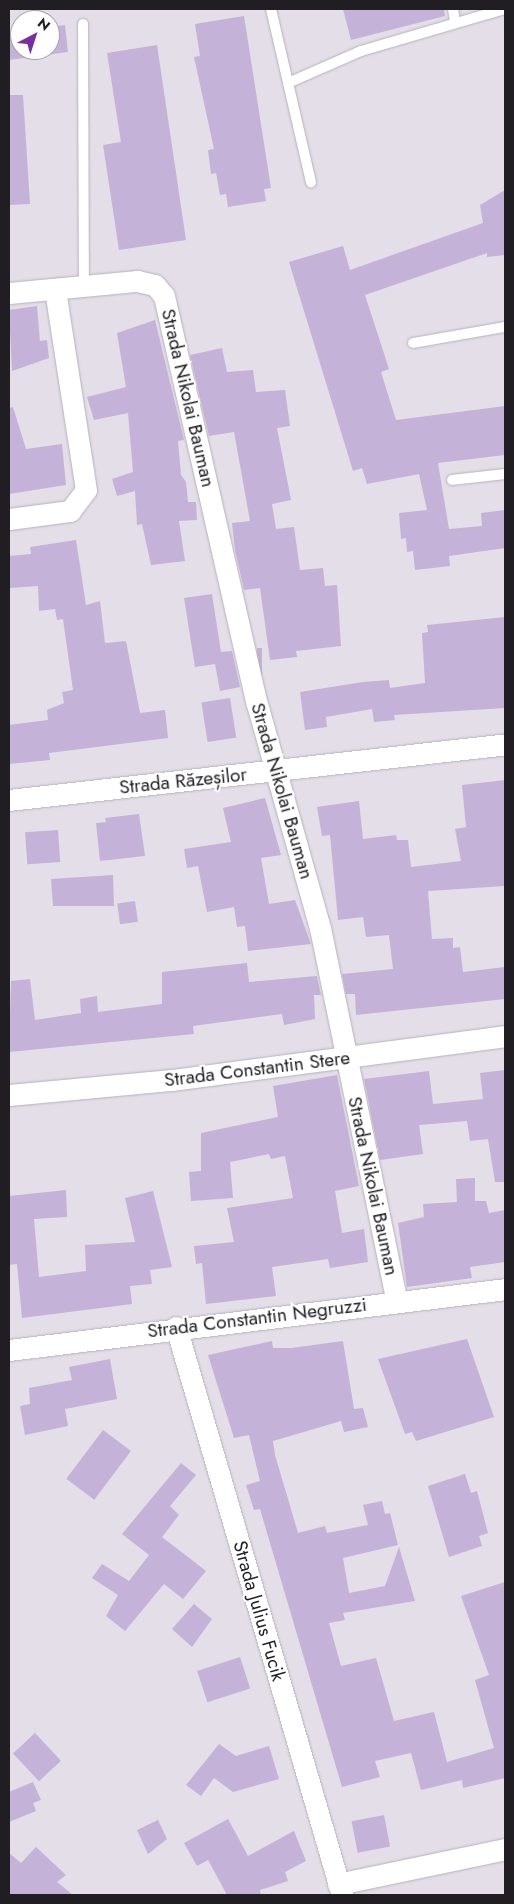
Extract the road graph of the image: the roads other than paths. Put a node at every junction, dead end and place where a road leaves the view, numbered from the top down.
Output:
1 (271, 9) edge
2 (453, 9) edge
3 (505, 9) edge
4 (455, 21) junction
5 (83, 24) dead end
6 (288, 83) junction
7 (311, 182) dead end
8 (84, 285) junction
9 (55, 289) junction
10 (9, 293) edge
11 (505, 327) edge
12 (414, 343) dead end
13 (505, 474) edge
14 (452, 480) dead end
15 (9, 519) edge
16 (505, 744) edge
17 (277, 771) junction
18 (9, 800) edge
19 (505, 1036) edge
20 (346, 1058) junction
21 (9, 1095) edge
22 (505, 1289) edge
23 (397, 1302) junction
24 (176, 1327) junction
25 (9, 1350) edge
26 (505, 1849) edge
27 (340, 1890) edge

1 - 6 lane
2 - 4 lane
3 - 4 lane
4 - 6 lane
5 - 8 lane
6 - 7 lane
8 - 9 street
8 - 17 street, Strada Nikolai Bauman
9 - 10 street
9 - 15 street
11 - 12 lane
13 - 14 lane
16 - 17 street, Strada Răzeșilor
17 - 18 street, Strada Răzeșilor
17 - 20 street, Strada Nikolai Bauman
19 - 20 street, Strada Constantin Stere
20 - 21 street, Strada Constantin Stere
20 - 23 street, Strada Nikolai Bauman
22 - 23 street, Strada Constantin Negruzzi
23 - 24 street, Strada Constantin Negruzzi
24 - 25 street, Strada Constantin Negruzzi
24 - 27 street, Strada Julius Fucik
26 - 27 street

